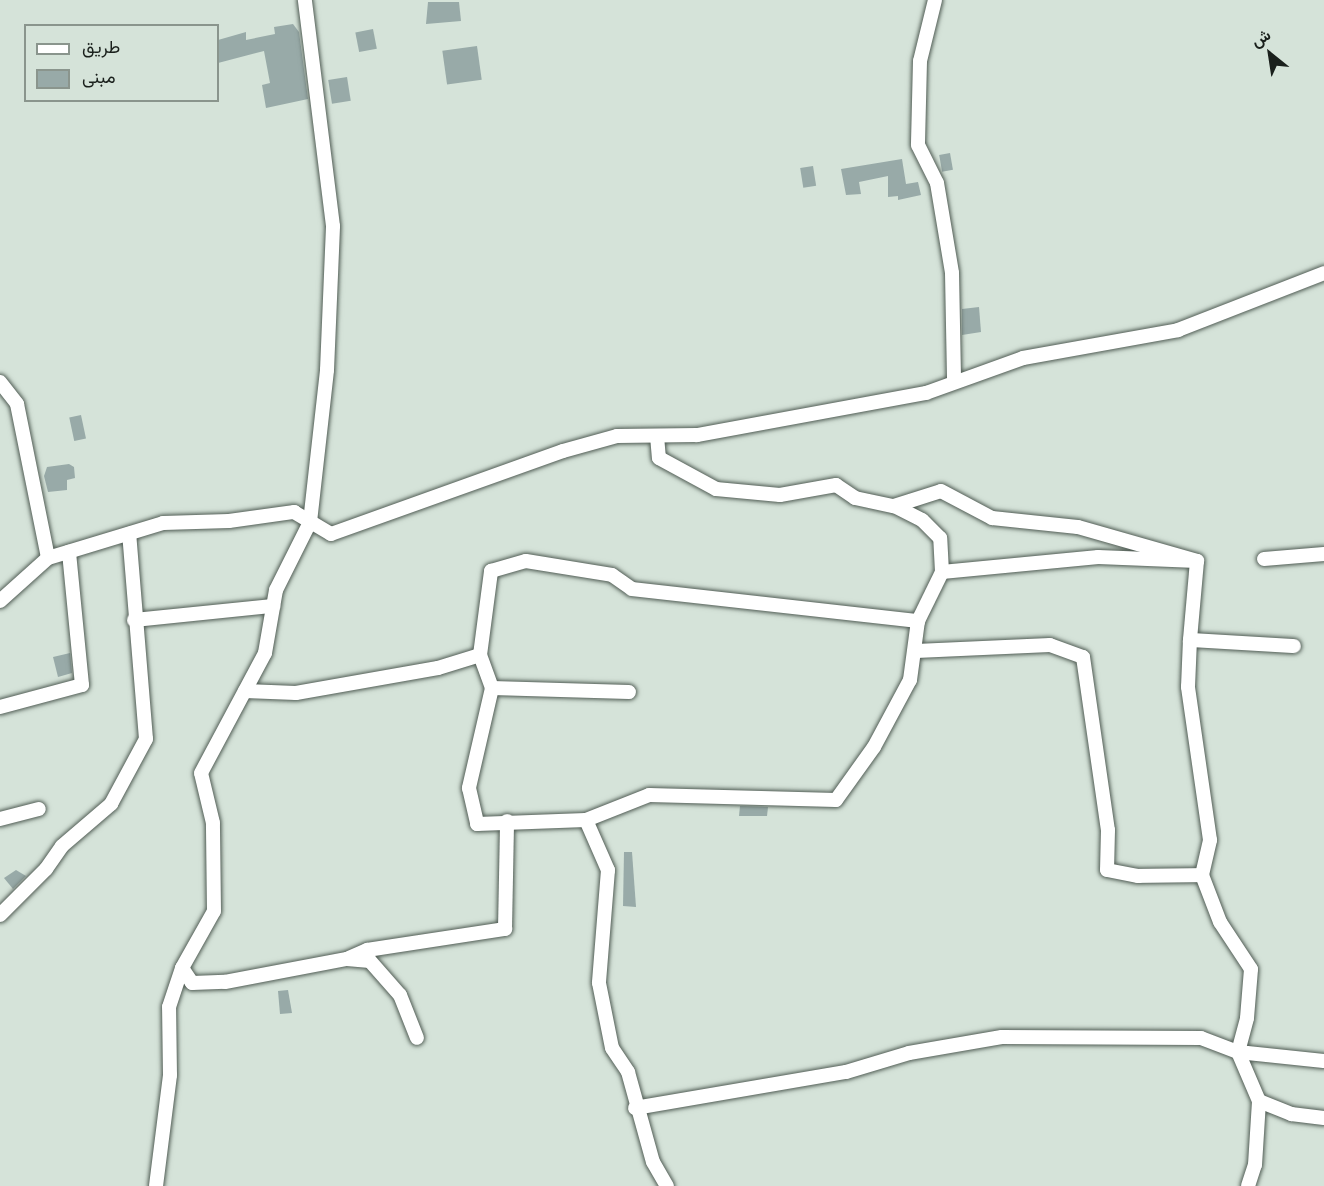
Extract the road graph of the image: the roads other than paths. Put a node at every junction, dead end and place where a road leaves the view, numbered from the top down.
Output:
1 (305, 0) edge
2 (935, 0) edge
3 (1324, 273) edge
4 (954, 381) junction
5 (0, 382) edge
6 (657, 436) junction
7 (894, 506) junction
8 (310, 522) junction
9 (129, 534) junction
10 (69, 552) junction
11 (1324, 554) edge
12 (48, 558) junction
13 (1264, 559) dead end
14 (1197, 561) junction
15 (942, 572) junction
16 (0, 601) edge
17 (273, 606) junction
18 (134, 620) junction
19 (918, 621) junction
20 (1190, 640) junction
21 (1294, 646) dead end
22 (916, 651) junction
23 (480, 655) junction
24 (492, 688) junction
25 (245, 691) junction
26 (629, 692) dead end
27 (0, 707) edge
28 (39, 809) dead end
29 (0, 819) edge
30 (586, 820) junction
31 (507, 821) junction
32 (1202, 875) junction
33 (0, 915) edge
34 (347, 959) junction
35 (182, 968) junction
36 (417, 1038) dead end
37 (1238, 1052) junction
38 (1324, 1061) edge
39 (1259, 1101) junction
40 (635, 1108) junction
41 (1324, 1118) edge
42 (156, 1186) edge
43 (667, 1186) edge
44 (1248, 1186) edge

1 - 8 street
2 - 4 street
3 - 4 street
4 - 6 street
5 - 12 street
6 - 7 street
6 - 8 street
7 - 14 street
7 - 15 street
8 - 9 street
8 - 17 street
9 - 10 street
9 - 18 street
10 - 12 street
10 - 27 street
11 - 13 street
12 - 16 street
14 - 15 street
14 - 20 street
15 - 19 street
17 - 18 street
17 - 25 street
18 - 33 street
19 - 22 street
19 - 23 street
20 - 21 street
20 - 32 street
22 - 30 street
22 - 32 street
23 - 24 street
23 - 25 street
24 - 26 street
24 - 31 street
25 - 35 street
28 - 29 street
30 - 31 street
30 - 40 street
31 - 34 street
32 - 37 street
34 - 35 street
34 - 36 street
35 - 42 street
37 - 38 street
37 - 39 street
37 - 40 street
39 - 41 street
39 - 44 street
40 - 43 street

